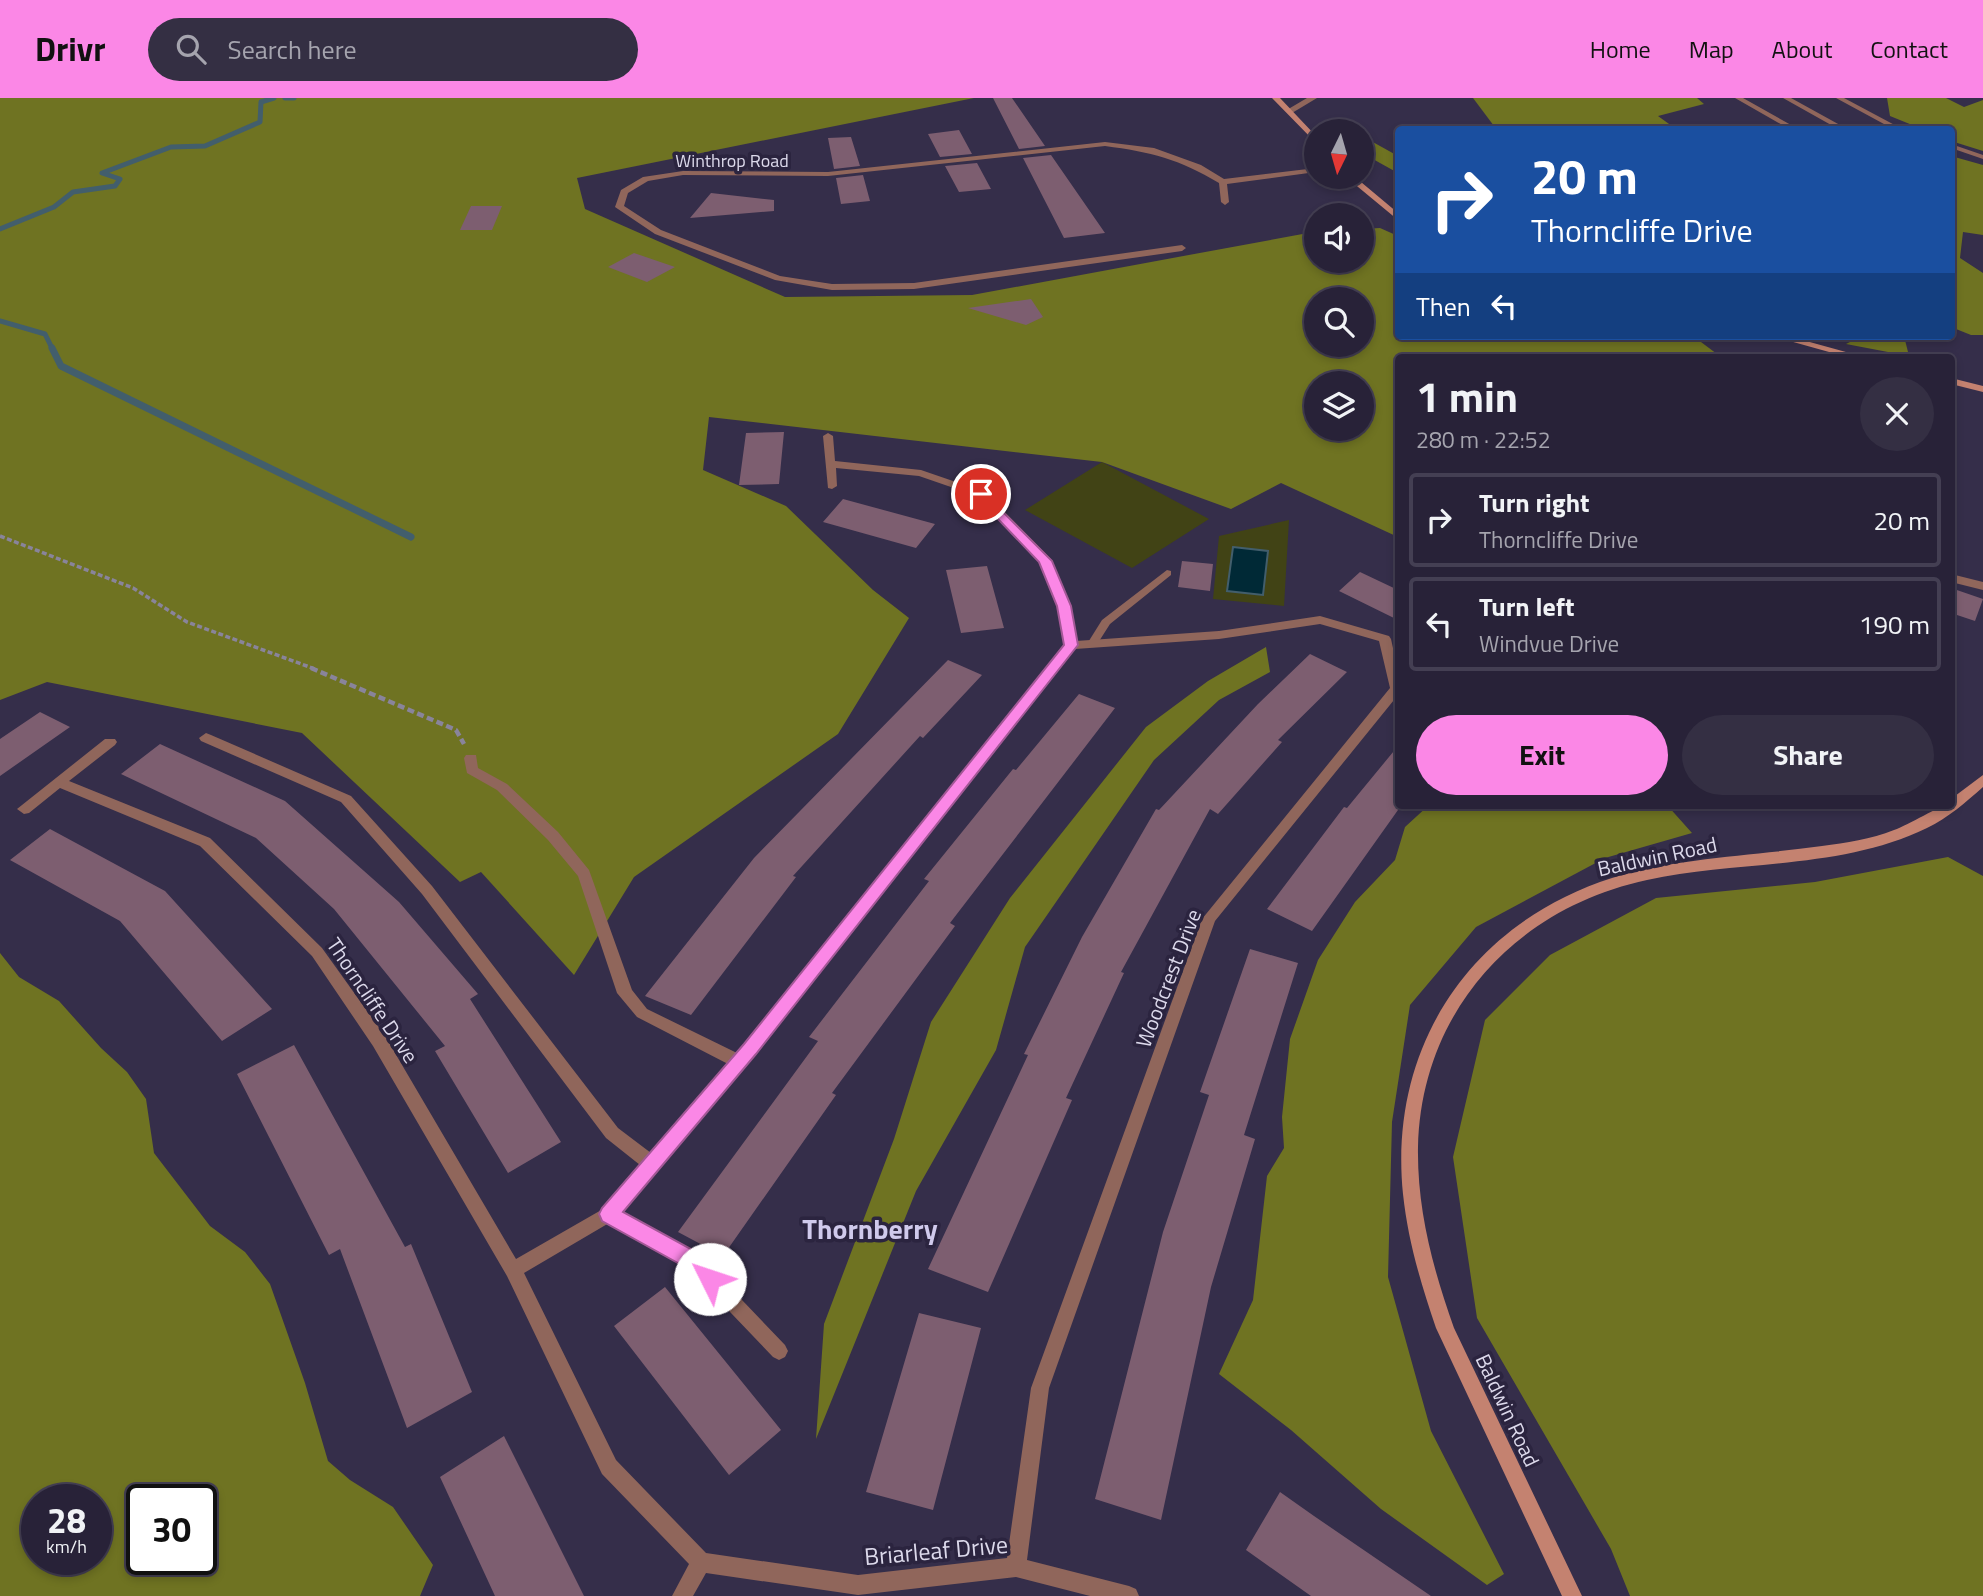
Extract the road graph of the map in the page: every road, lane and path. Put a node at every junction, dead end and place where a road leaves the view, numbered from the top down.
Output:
1 (1276, 98) edge
2 (1313, 98) edge
3 (1738, 98) edge
4 (1786, 98) edge
5 (1839, 98) edge
6 (1289, 111) junction
7 (1888, 125) edge
8 (1790, 126) edge
9 (1838, 126) edge
10 (1304, 128) edge
11 (1955, 147) edge
12 (1983, 157) edge
13 (1304, 172) edge
14 (1223, 182) junction
15 (1364, 189) edge
16 (1225, 202) dead end
17 (1395, 214) edge
18 (1182, 248) dead end
19 (1793, 340) edge
20 (1847, 354) edge
21 (1955, 382) edge
22 (1983, 389) edge
23 (828, 436) dead end
24 (830, 464) junction
25 (832, 486) dead end
26 (0, 536) edge
27 (1167, 573) dead end
28 (1955, 579) edge
29 (1983, 586) edge
30 (1092, 644) junction
31 (1071, 645) junction
32 (1395, 684) edge
33 (1395, 690) edge
34 (206, 738) dead end
35 (110, 742) dead end
36 (471, 758) joint
37 (1983, 780) edge
38 (58, 782) junction
39 (1955, 804) edge
40 (24, 809) dead end
41 (1946, 809) edge
42 (739, 1062) junction
43 (653, 1165) junction
44 (609, 1214) junction
45 (513, 1270) junction
46 (779, 1351) dead end
47 (701, 1562) junction
48 (1016, 1567) junction
49 (682, 1596) edge
50 (1129, 1596) edge
51 (1572, 1596) edge

1 - 6 street
2 - 6 street
3 - 8 lane
4 - 9 lane
5 - 7 lane
6 - 10 street
11 - 12 lane
13 - 14 street
14 - 16 street
14 - 18 street, Winthrop Road
15 - 17 street
19 - 20 street
21 - 22 street
23 - 24 street
24 - 25 street
24 - 31 street
26 - 36 path
27 - 30 lane
28 - 29 street
30 - 31 street, Woodcrest Drive
30 - 32 street, Woodcrest Drive
31 - 42 street
33 - 48 street, Woodcrest Drive
34 - 43 street
35 - 38 street
36 - 42 street
37 - 39 street, Baldwin Road
38 - 40 street
38 - 45 street, Thorncliffe Drive
41 - 51 street, Baldwin Road
42 - 43 street
43 - 44 street
44 - 45 street
44 - 46 street
45 - 47 street, Thorncliffe Drive
47 - 48 street, Briarleaf Drive
47 - 49 street
48 - 50 street, Briarleaf Drive

